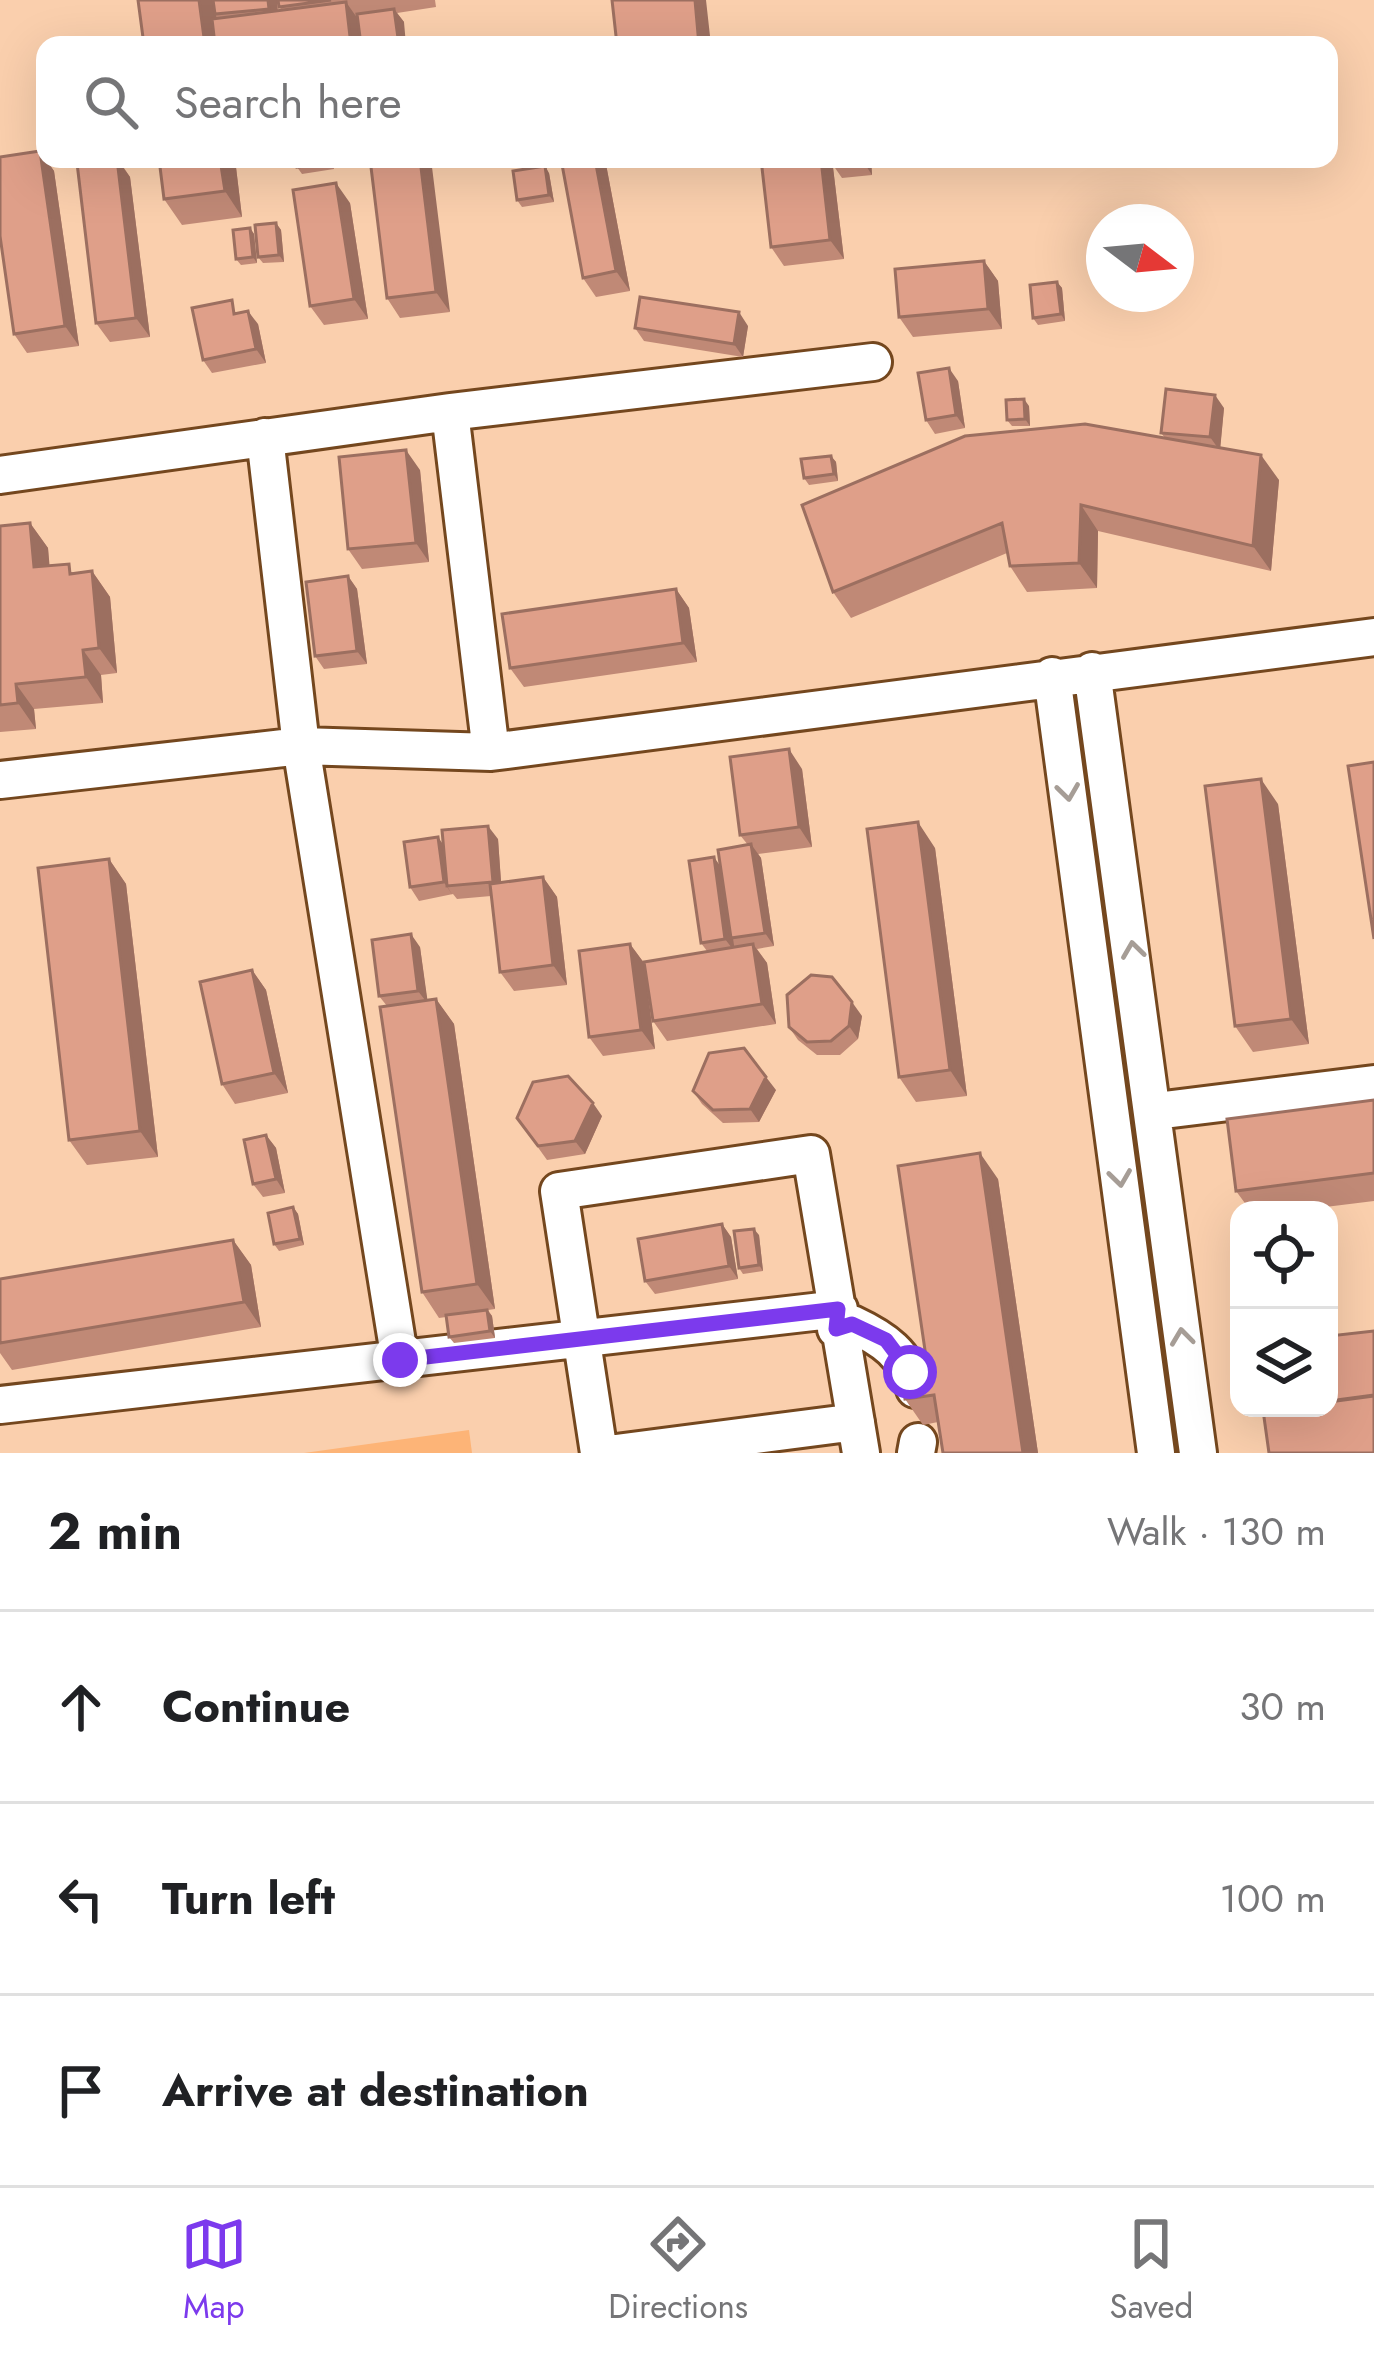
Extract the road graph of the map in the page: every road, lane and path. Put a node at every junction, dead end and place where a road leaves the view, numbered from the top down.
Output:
1 (873, 362) dead end
2 (450, 412) junction
3 (265, 437) junction
4 (0, 475) edge
5 (1374, 637) edge
6 (1092, 671) junction
7 (1052, 676) junction
8 (301, 746) junction
9 (490, 752) junction
10 (0, 780) edge
11 (1374, 1084) edge
12 (1156, 1111) junction
13 (837, 1319) junction
14 (581, 1340) junction
15 (400, 1360) junction
16 (915, 1389) edge
17 (0, 1405) edge
18 (858, 1437) edge
19 (723, 1445) edge
20 (599, 1453) edge
21 (616, 1453) edge
22 (1156, 1453) edge
23 (1198, 1453) edge

1 - 2 lane
2 - 3 lane
2 - 9 lane
3 - 4 lane
3 - 8 lane
5 - 6 lane
6 - 7 lane
12 -> 6 lane
7 - 9 lane
7 -> 22 lane
8 - 9 lane
8 - 10 lane
8 - 15 lane
11 - 12 lane
23 -> 12 lane
13 - 14 lane
13 - 14 lane
13 - 16 lane
13 - 18 lane
14 - 15 lane
14 - 20 lane
15 - 17 lane
18 - 19 lane
19 - 21 lane

